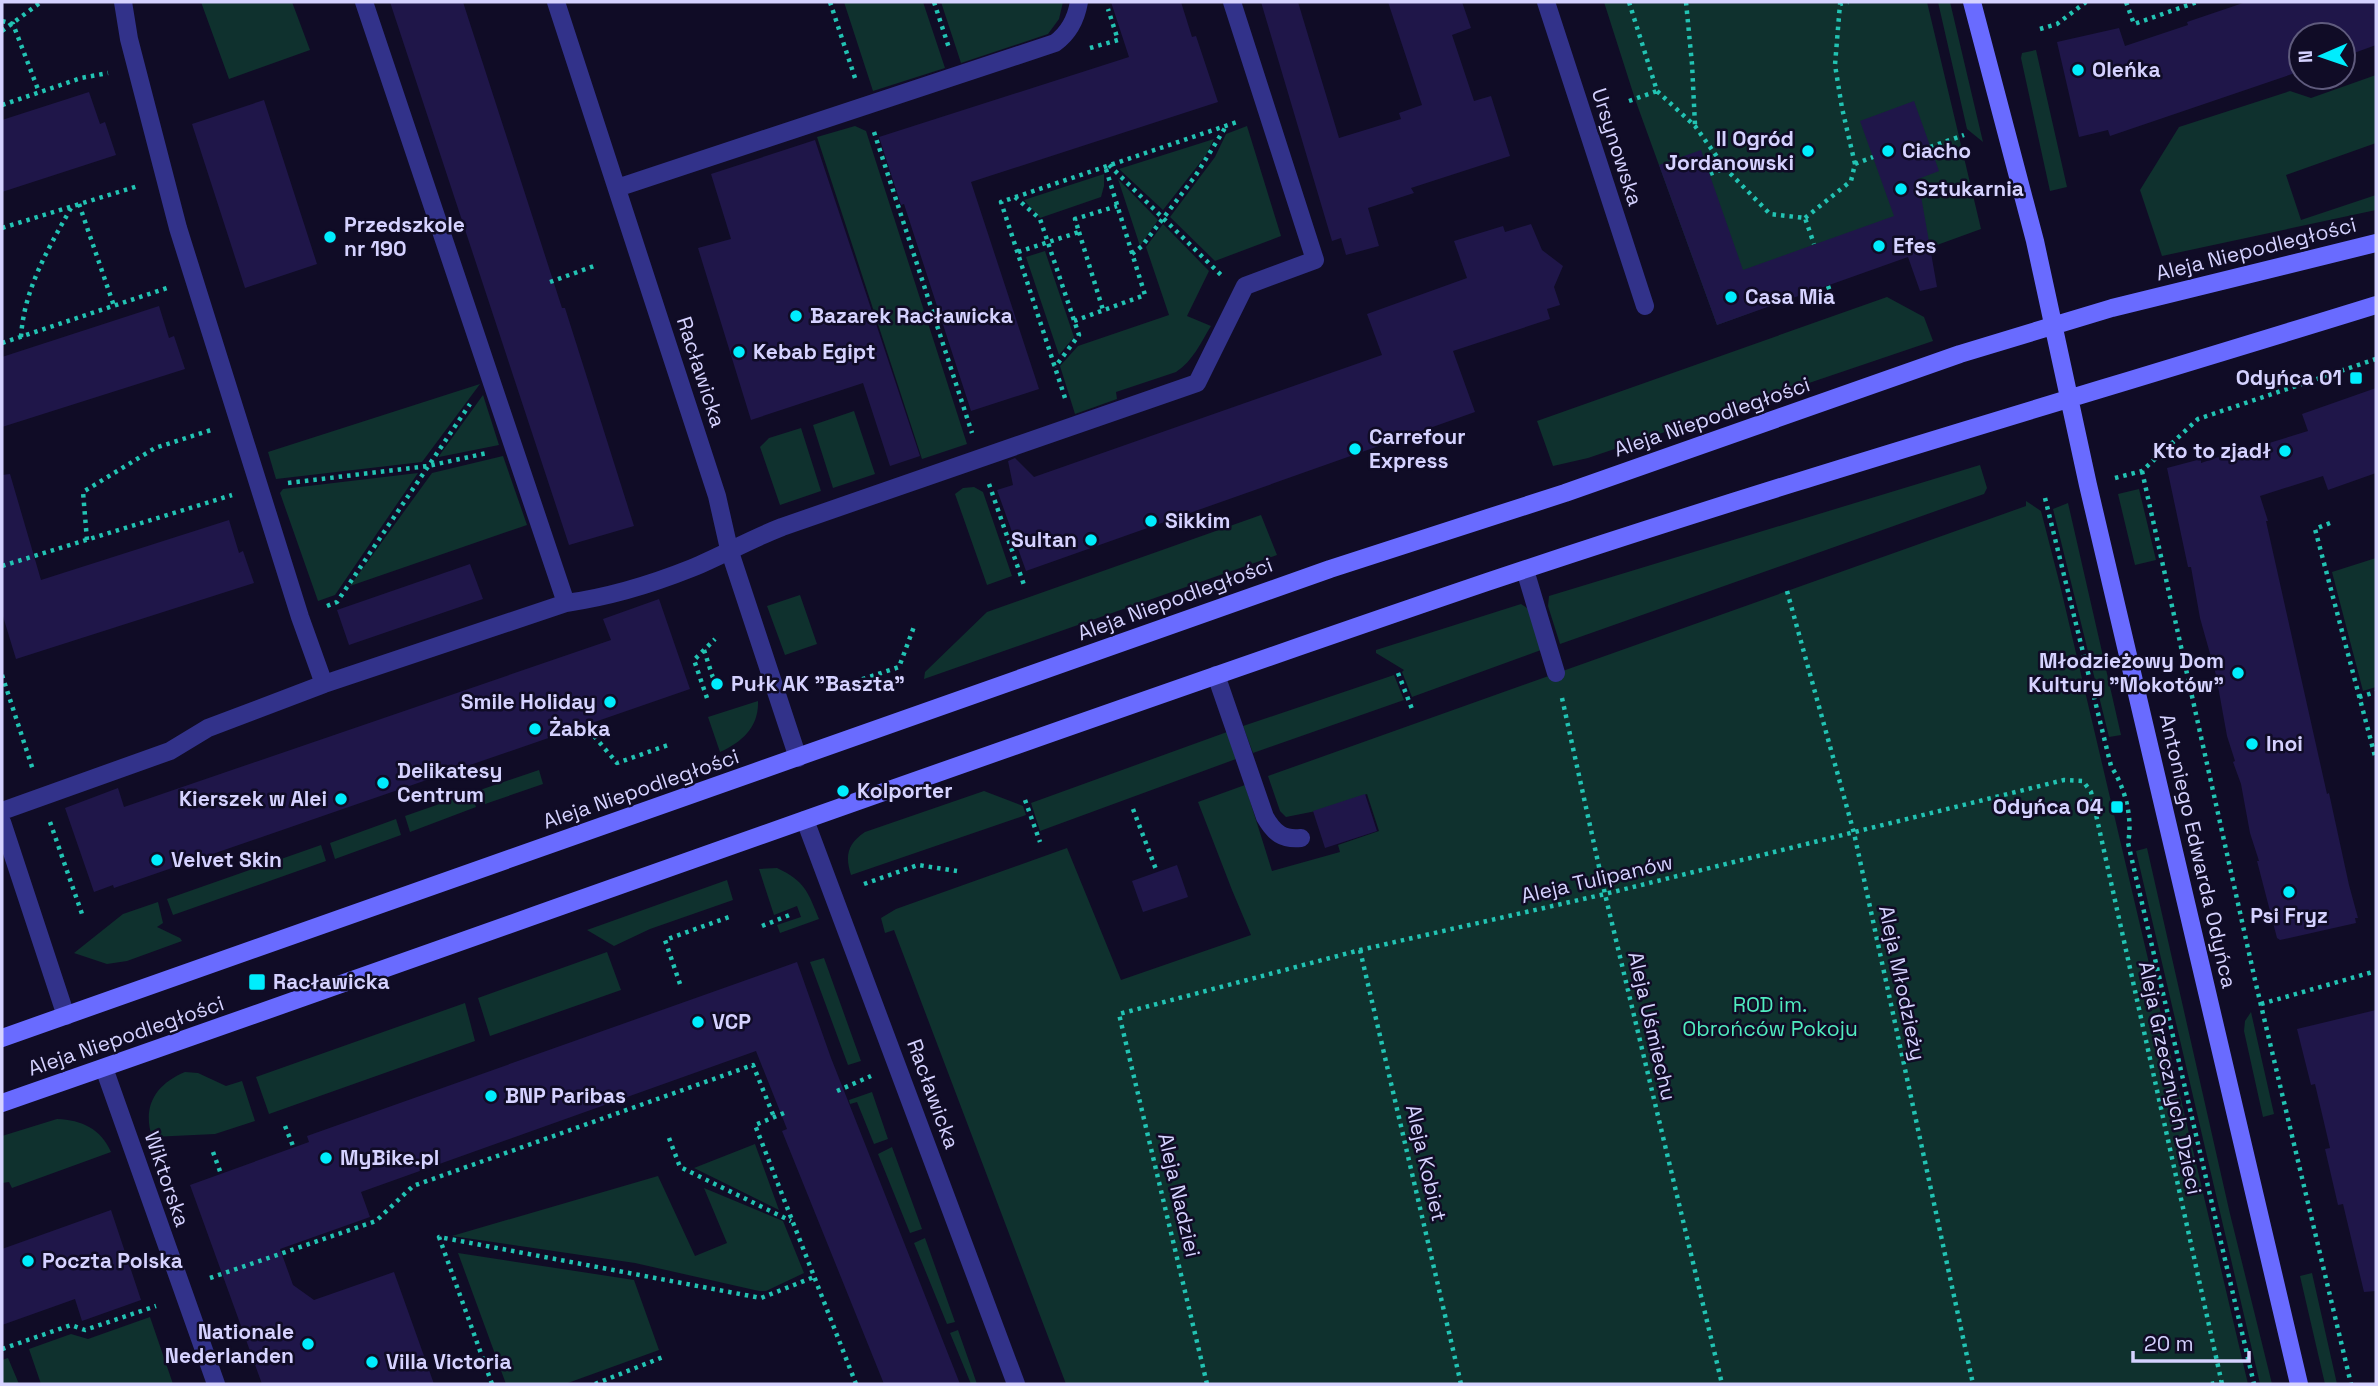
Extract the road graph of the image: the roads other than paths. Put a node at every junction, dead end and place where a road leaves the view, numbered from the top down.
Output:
1 (123, 2) edge
2 (364, 2) edge
3 (556, 2) edge
4 (1079, 2) edge
5 (1232, 2) edge
6 (1546, 2) edge
7 (1972, 2) edge
8 (617, 188) junction
9 (2376, 243) edge
10 (2376, 305) edge
11 (1645, 306) dead end
12 (2052, 324) junction
13 (2068, 398) junction
14 (729, 550) junction
15 (1525, 570) junction
16 (566, 603) junction
17 (1556, 673) road end
18 (1216, 675) junction
19 (324, 684) junction
20 (798, 758) junction
21 (2, 811) edge
22 (805, 820) junction
23 (2, 822) edge
24 (1301, 838) dead end
25 (66, 1016) junction
26 (2, 1038) edge
27 (104, 1068) junction
28 (2, 1103) edge
29 (216, 1384) edge
30 (1016, 1384) edge
31 (2299, 1384) edge

1 - 19 street
2 - 16 street
3 - 8 street, Racławicka
4 - 8 street
5 - 14 street
6 - 11 street, Ursynowska
7 - 12 main road, Antoniego Edwarda Odyńca
8 - 14 street, Racławicka
9 - 12 main road, Aleja Niepodległości
10 - 13 main road, Aleja Niepodległości
12 - 13 main road, Antoniego Edwarda Odyńca
12 - 20 main road, Aleja Niepodległości
13 - 15 main road, Aleja Niepodległości
13 - 31 main road, Antoniego Edwarda Odyńca
14 - 16 street
14 - 20 street, Racławicka
15 - 17 street
15 - 18 main road, Aleja Niepodległości
16 - 19 street
18 - 22 main road, Aleja Niepodległości
18 - 24 street
19 - 21 street
20 - 25 main road, Aleja Niepodległości
22 - 27 main road, Aleja Niepodległości
22 - 30 street, Racławicka
23 - 25 street
25 - 26 main road, Aleja Niepodległości
27 - 28 main road, Aleja Niepodległości
27 - 29 street, Wiktorska

